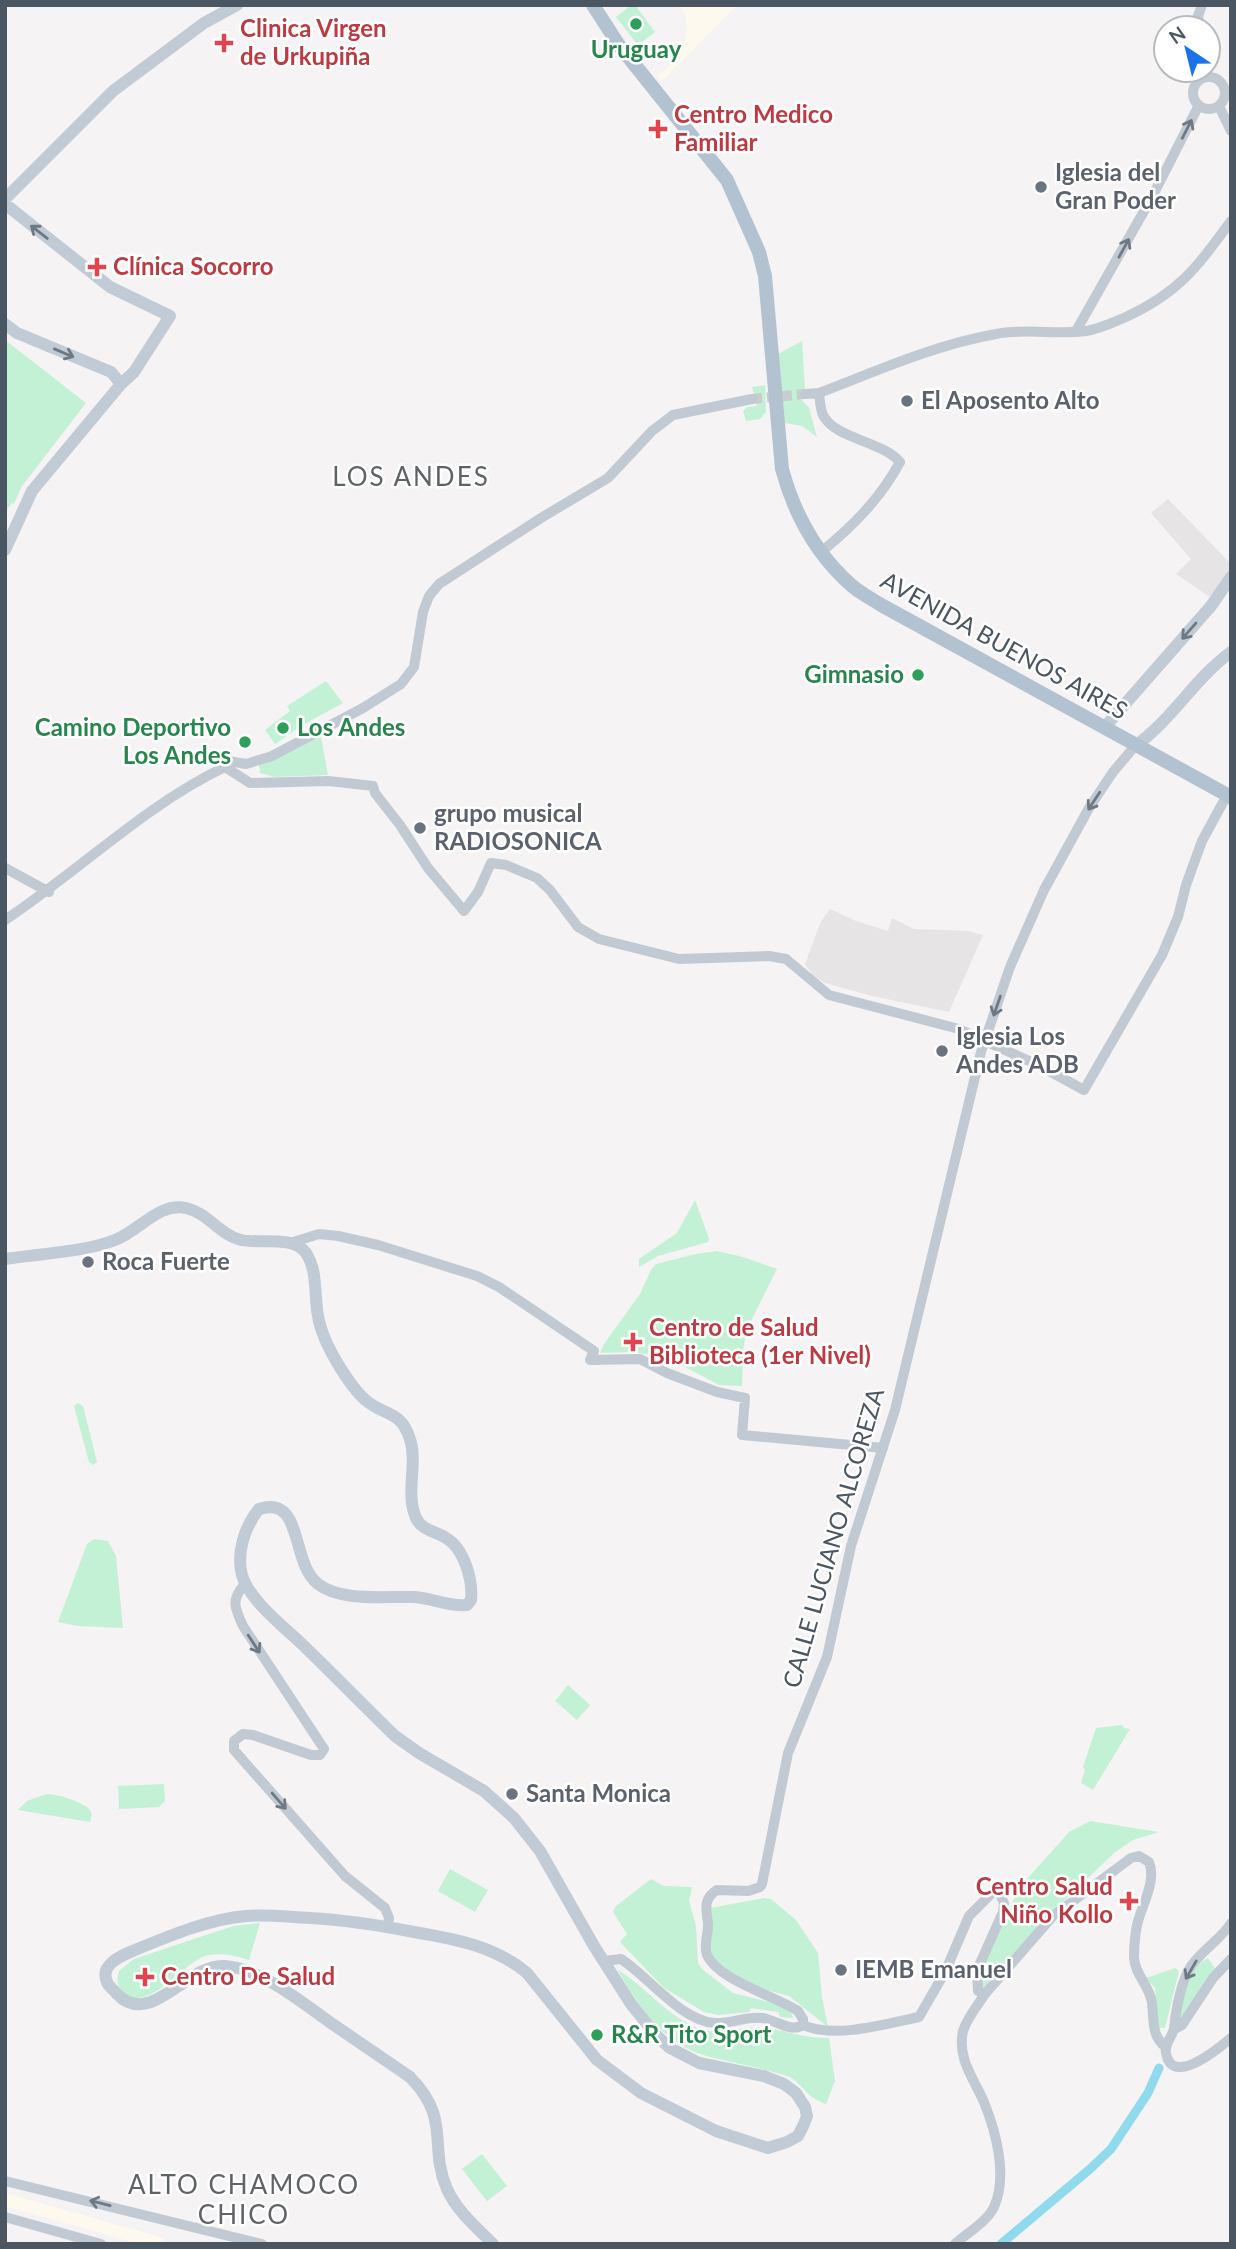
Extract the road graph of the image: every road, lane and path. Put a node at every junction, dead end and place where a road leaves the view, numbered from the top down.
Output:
1 (237, 5) edge
2 (593, 5) edge
3 (1222, 83) edge
4 (1196, 84) edge
5 (1199, 105) junction
6 (1219, 106) junction
7 (1231, 131) edge
8 (5, 201) edge
9 (1231, 221) edge
10 (5, 324) edge
11 (1076, 331) junction
12 (121, 384) junction
13 (818, 393) junction
14 (805, 394) tunnel mouth
15 (752, 399) tunnel mouth
16 (5, 550) edge
17 (821, 552) junction
18 (1231, 577) edge
19 (1231, 652) edge
20 (1104, 728) junction
21 (1135, 746) junction
22 (232, 767) junction
23 (1229, 796) edge
24 (5, 868) edge
25 (49, 892) junction
26 (5, 920) edge
27 (985, 1041) junction
28 (290, 1243) junction
29 (5, 1248) edge
30 (10, 1258) edge
31 (883, 1448) junction
32 (245, 1584) junction
33 (1231, 1923) edge
34 (388, 1926) junction
35 (1231, 1959) edge
36 (604, 1961) junction
37 (985, 1994) junction
38 (803, 2025) junction
39 (1175, 2029) junction
40 (1231, 2038) edge
41 (1166, 2047) junction
42 (5, 2181) edge
43 (5, 2217) edge
44 (101, 2244) edge
45 (261, 2244) edge
46 (493, 2244) edge
47 (955, 2244) edge

1 - 8 main road
2 - 17 main road, AVENIDA BUENOS AIRES
3 - 6 street
4 - 5 street
5 - 6 street
11 -> 5 street
6 - 7 street
12 -> 8 main road
9 - 11 street
10 -> 12 main road
11 - 13 street
12 - 16 main road
13 - 14 street
13 - 17 street
15 - 22 street
17 - 20 main road, AVENIDA BUENOS AIRES
18 -> 20 main road
19 - 21 main road, CALLE LUCIANO ALCOREZA
20 - 21 main road, AVENIDA BUENOS AIRES
21 - 23 main road, AVENIDA BUENOS AIRES
21 -> 27 street, CALLE LUCIANO ALCOREZA
22 - 25 street
22 - 27 street
23 - 27 street
24 - 25 street
25 - 26 street
27 - 31 street, CALLE LUCIANO ALCOREZA
28 - 30 main road
28 - 31 street
28 - 32 main road
29 - 30 main road
31 - 38 street, CALLE LUCIANO ALCOREZA
32 -> 34 street
32 - 36 main road
33 -> 39 street
34 - 36 main road
34 - 46 main road
35 - 39 street
36 - 38 street
37 - 38 street
37 - 41 street
37 - 47 street
39 - 41 street
40 - 41 street
45 -> 42 street
43 - 44 street

